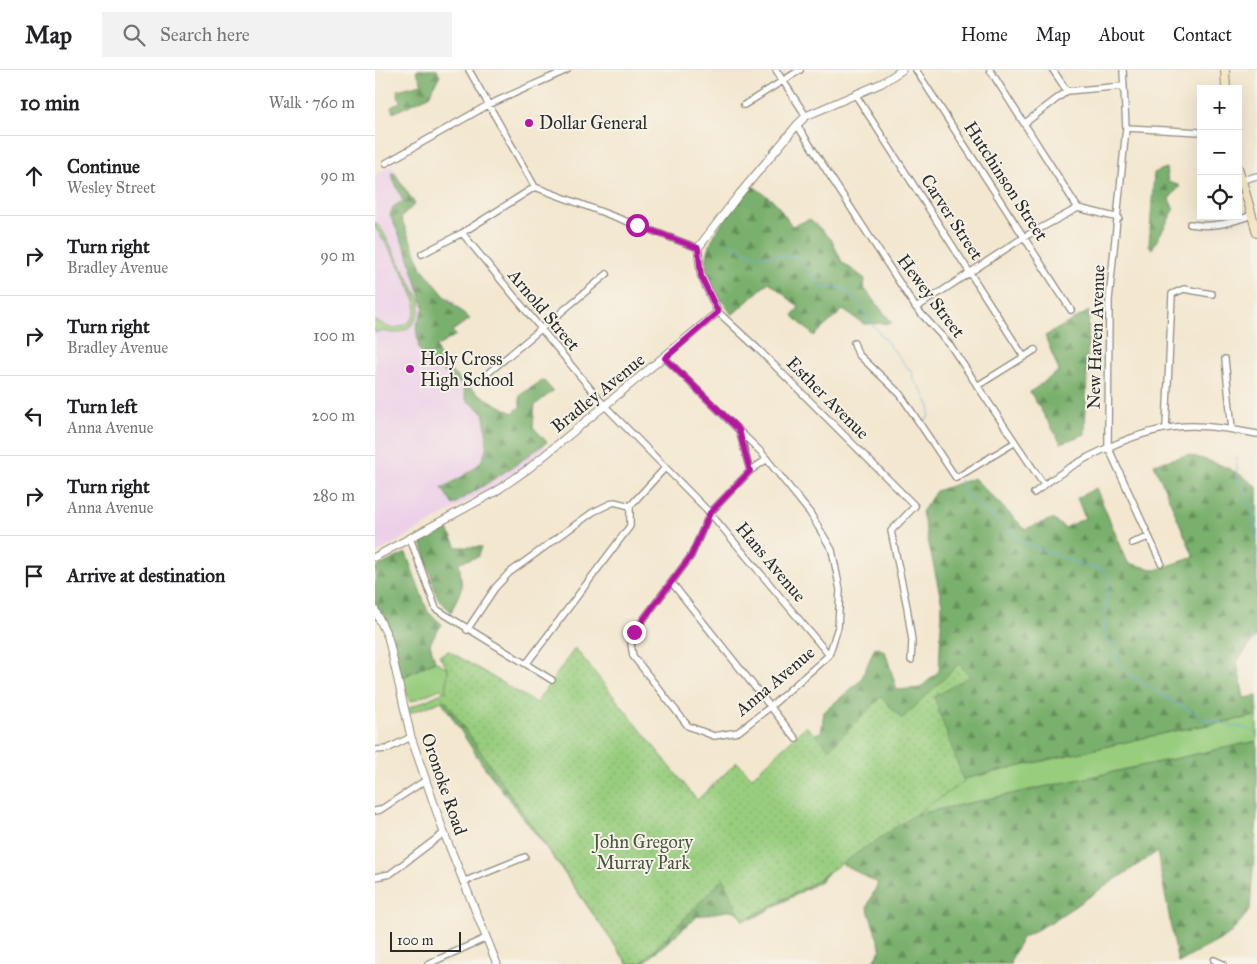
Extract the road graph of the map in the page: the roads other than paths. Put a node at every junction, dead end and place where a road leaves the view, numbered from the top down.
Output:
1 (469, 70) edge
2 (567, 70) edge
3 (776, 70) edge
4 (800, 70) edge
5 (902, 70) edge
6 (916, 70) edge
7 (990, 70) edge
8 (1053, 70) edge
9 (1123, 70) edge
10 (1225, 70) edge
11 (783, 82) junction
12 (1226, 85) edge
13 (1124, 86) junction
14 (1067, 91) junction
15 (855, 94) junction
16 (488, 105) junction
17 (743, 105) dead end
18 (806, 116) junction
19 (1025, 123) junction
20 (797, 125) junction
21 (1126, 128) junction
22 (1197, 132) edge
23 (386, 163) dead end
24 (1257, 176) edge
25 (1242, 180) joint
26 (535, 187) junction
27 (1078, 208) junction
28 (1252, 215) junction
29 (1119, 218) junction
30 (1190, 224) dead end
31 (1257, 232) edge
32 (462, 234) junction
33 (1025, 237) junction
34 (698, 248) junction
35 (422, 254) dead end
36 (971, 273) junction
37 (607, 274) dead end
38 (1212, 294) dead end
39 (917, 308) junction
40 (1071, 310) dead end
41 (718, 312) junction
42 (541, 331) junction
43 (854, 343) dead end
44 (1035, 350) dead end
45 (1024, 357) junction
46 (665, 358) junction
47 (1225, 359) dead end
48 (482, 378) dead end
49 (977, 386) junction
50 (604, 405) junction
51 (1166, 428) junction
52 (1232, 429) junction
53 (739, 430) junction
54 (1257, 434) edge
55 (1014, 443) junction
56 (1108, 447) junction
57 (767, 459) junction
58 (665, 468) junction
59 (750, 471) junction
60 (1044, 485) junction
61 (1034, 493) dead end
62 (629, 506) junction
63 (710, 513) junction
64 (1149, 537) junction
65 (411, 538) junction
66 (1132, 543) dead end
67 (375, 557) edge
68 (1161, 564) dead end
69 (672, 583) junction
70 (375, 610) edge
71 (467, 630) junction
72 (829, 655) junction
73 (911, 660) dead end
74 (527, 663) junction
75 (553, 680) dead end
76 (770, 707) junction
77 (411, 737) junction
78 (796, 739) dead end
79 (375, 750) edge
80 (426, 780) junction
81 (375, 811) edge
82 (444, 834) junction
83 (525, 857) dead end
84 (375, 877) edge
85 (463, 882) junction
86 (486, 938) junction
87 (1215, 960) dead end
88 (428, 964) edge
89 (497, 964) edge
90 (1223, 964) edge

1 - 16 street
2 - 16 street
3 - 11 street
4 - 11 street
5 - 15 street
6 - 33 street, Hutchinson Street
7 - 19 street
8 - 14 street
9 - 13 street, New Haven Avenue
10 - 12 main road
11 - 17 street
11 - 18 street
13 - 14 street
13 - 21 street, New Haven Avenue
14 - 19 street
15 - 18 street
15 - 36 street, Carver Street
16 - 23 street
16 - 26 street
18 - 20 street
19 - 27 street
20 - 34 street
20 - 39 street, Hewey Street
21 - 22 street
21 - 29 street, New Haven Avenue
24 - 25 street
25 - 28 main road
26 - 32 street
26 - 34 street
27 - 29 street
27 - 33 street
28 - 30 street
28 - 31 main road
29 - 56 street, New Haven Avenue
32 - 35 street
32 - 42 street, Arnold Street
33 - 36 street
33 - 40 street, Hutchinson Street
34 - 41 street
36 - 39 street
36 - 45 street, Carver Street
37 - 42 street
38 - 51 street
39 - 49 street, Hewey Street
41 - 46 street, Bradley Avenue
41 - 73 street, Esther Avenue
42 - 48 street
42 - 50 street, Arnold Street
43 - 55 street
44 - 45 street
45 - 49 street
46 - 50 street, Bradley Avenue
46 - 53 street, Anna Avenue
47 - 52 street
49 - 55 street, Hewey Street
50 - 58 street, Hans Avenue
50 - 65 street, Bradley Avenue
51 - 52 street
51 - 56 street
52 - 54 street
53 - 57 street, Anna Avenue
53 - 59 street
55 - 60 street, Hewey Street
56 - 60 street
56 - 64 street, New Haven Avenue
57 - 59 street, Anna Avenue
57 - 72 street, Anna Avenue
58 - 62 street
58 - 63 street, Hans Avenue
59 - 63 street, Anna Avenue
60 - 61 street
62 - 71 street
62 - 74 street
63 - 69 street, Anna Avenue
63 - 72 street, Hans Avenue
64 - 66 street
64 - 68 street, New Haven Avenue
65 - 67 street, Bradley Avenue
65 - 71 street
69 - 76 street
69 - 76 street, Anna Avenue
70 - 77 street, Oronoke Road
71 - 74 street
72 - 76 street, Anna Avenue
74 - 75 street
76 - 78 street
77 - 79 street
77 - 80 street, Oronoke Road
80 - 81 street
80 - 82 street, Oronoke Road
82 - 84 street
82 - 85 street, Oronoke Road
83 - 85 street
85 - 86 street, Oronoke Road
86 - 88 street
86 - 89 street, Oronoke Road
87 - 90 street

